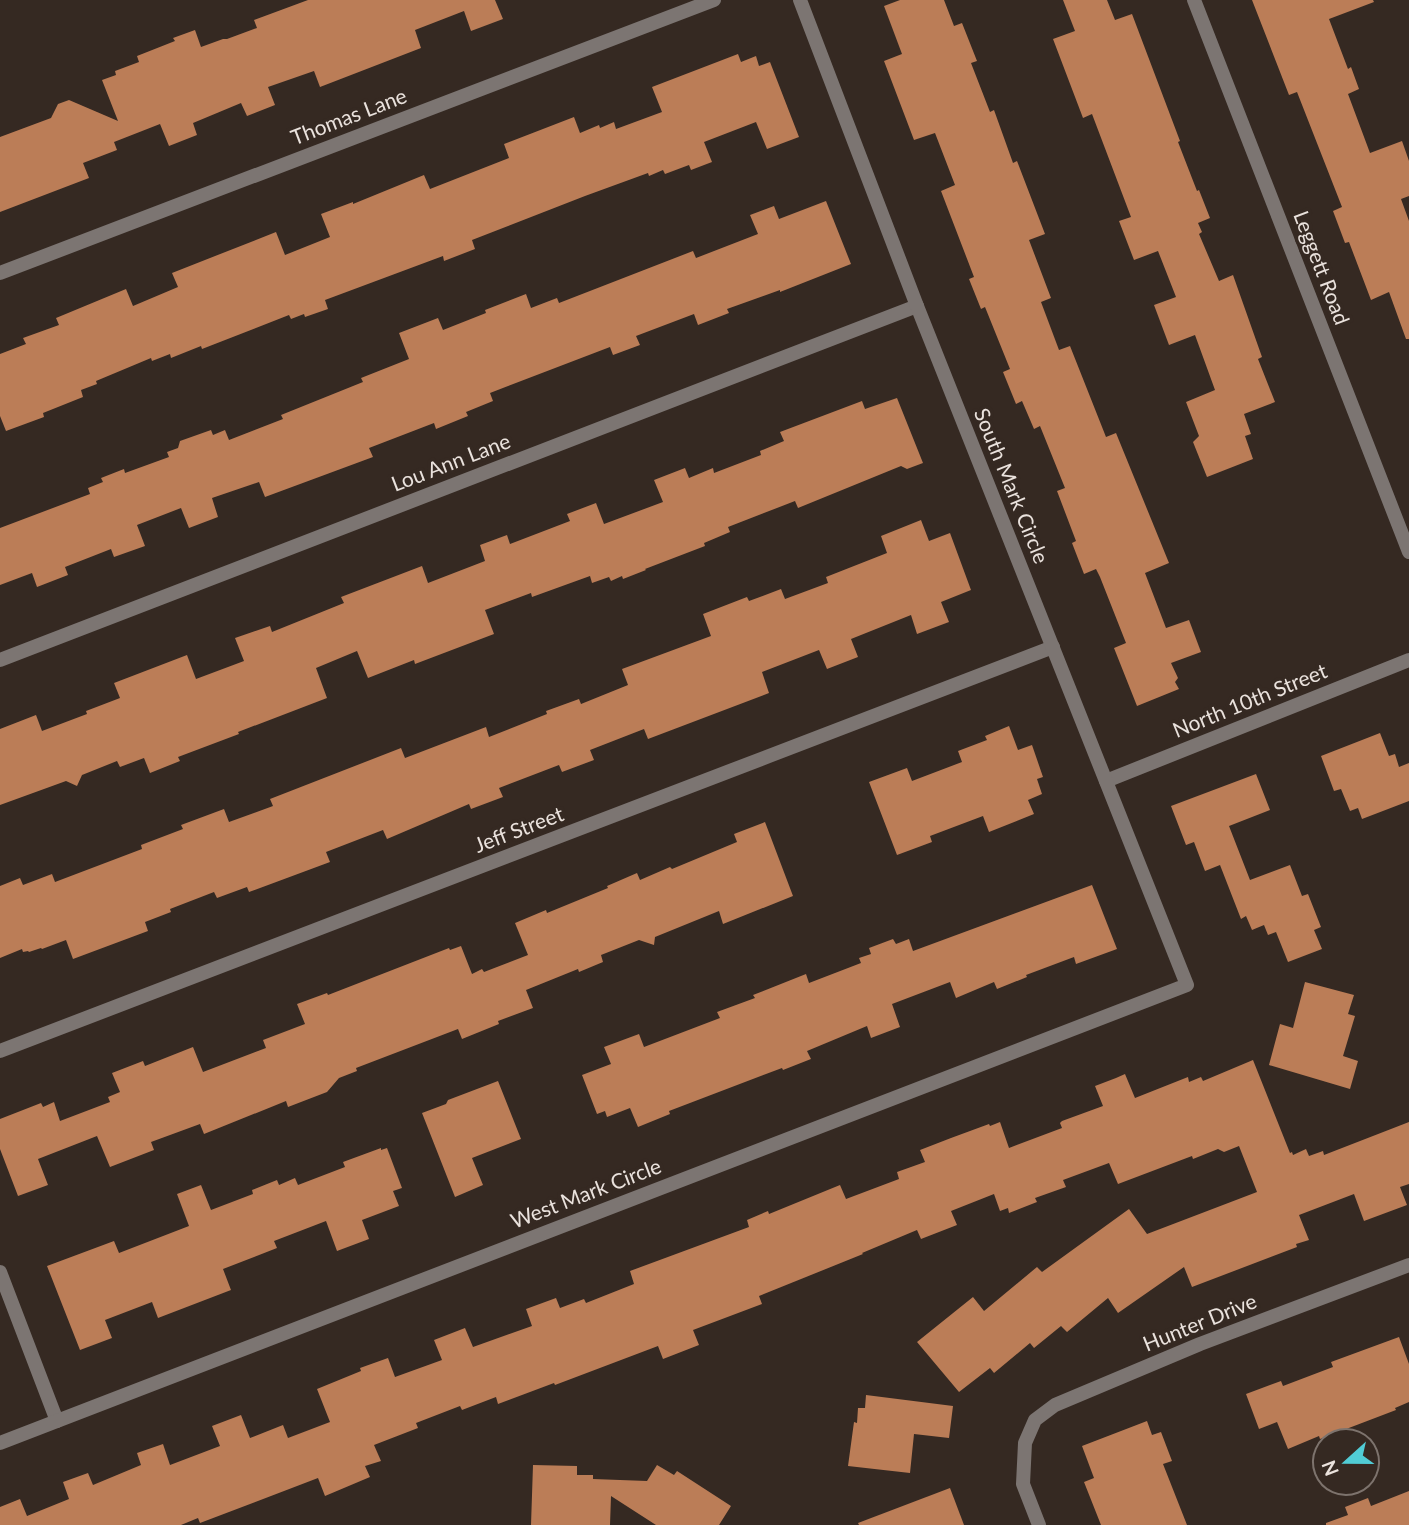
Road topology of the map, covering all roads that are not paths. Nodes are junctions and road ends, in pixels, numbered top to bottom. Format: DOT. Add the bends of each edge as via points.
graph roads {
  1 [pos="714,0"];
  2 [pos="800,0"];
  3 [pos="1194,0"];
  4 [pos="0,273"];
  5 [pos="917,306"];
  6 [pos="1409,552"];
  7 [pos="1053,647"];
  8 [pos="0,660"];
  9 [pos="1409,660"];
  10 [pos="1106,781"];
  11 [pos="1187,985"];
  12 [pos="0,1051"];
  13 [pos="1409,1265"];
  14 [pos="0,1272"];
  15 [pos="57,1421"];
  16 [pos="0,1443"];
  17 [pos="1038,1525"];
  1 -- 4 [label="street, Thomas Lane"];
  2 -- 5 [label="street, South Mark Circle"];
  3 -- 6 [label="street, Leggett Road"];
  5 -- 7 [label="street, South Mark Circle"];
  5 -- 8 [label="street, Lou Ann Lane"];
  7 -- 10 [label="street, South Mark Circle"];
  7 -- 12 [label="street, Jeff Street"];
  9 -- 10 [label="street, North 10th Street"];
  10 -- 11 [label="street, South Mark Circle"];
  11 -- 15 [label="street, West Mark Circle"];
  13 -- 17 [label="street, Hunter Drive" via="1055,1405 1035,1420 1025,1443 1023,1484"];
  14 -- 15 [label="street"];
  15 -- 16 [label="street, West Mark Circle"];
}
